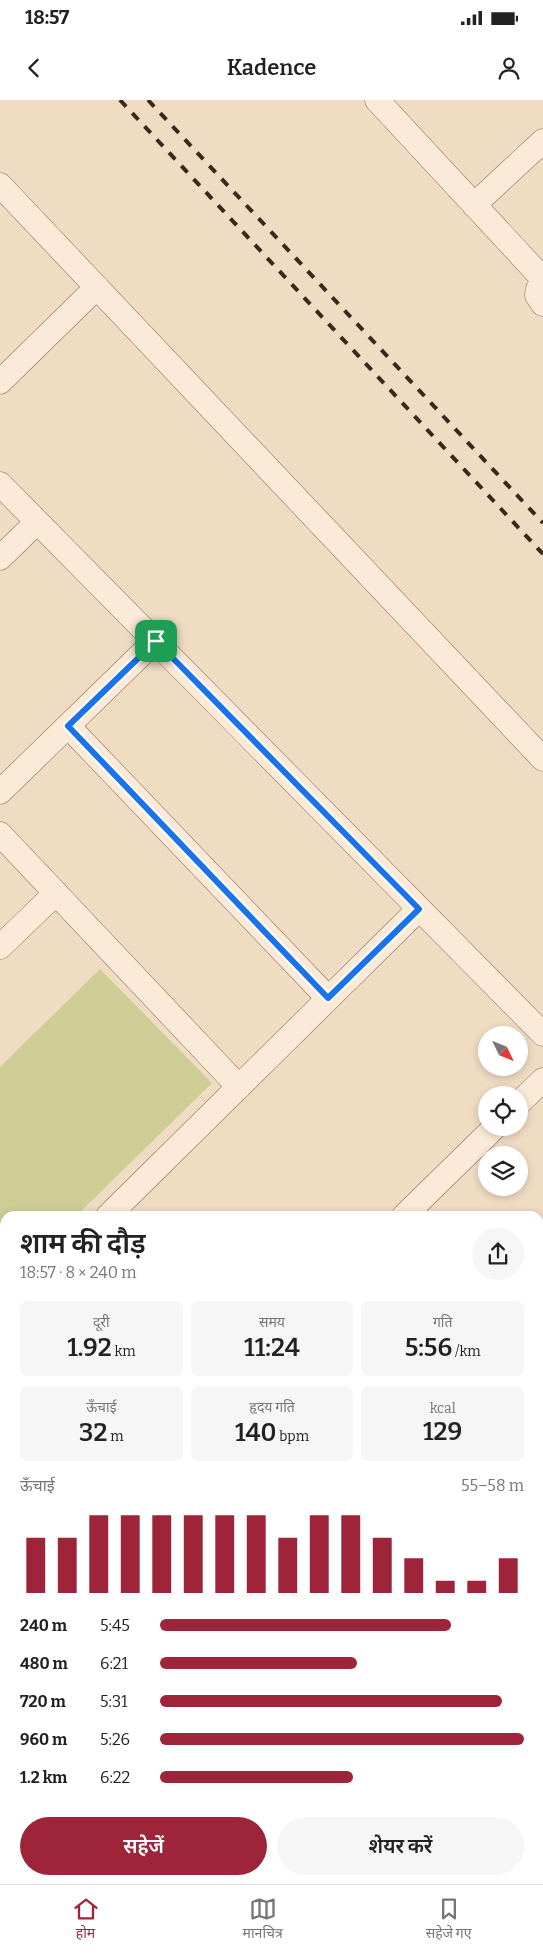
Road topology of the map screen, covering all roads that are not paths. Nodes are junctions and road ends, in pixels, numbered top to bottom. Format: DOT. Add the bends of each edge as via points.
graph roads {
  1 [pos="383,102"];
  2 [pos="543,141"];
  3 [pos="0,185"];
  4 [pos="474,204"];
  5 [pos="543,278"];
  6 [pos="543,283"];
  7 [pos="97,287"];
  8 [pos="543,304"];
  9 [pos="0,382"];
  10 [pos="0,484"];
  11 [pos="37,522"];
  12 [pos="0,558"];
  13 [pos="156,641"];
  14 [pos="68,726"];
  15 [pos="543,759"];
  16 [pos="0,792"];
  17 [pos="0,834"];
  18 [pos="56,893"];
  19 [pos="419,909"];
  20 [pos="0,948"];
  21 [pos="328,998"];
  22 [pos="543,1034"];
  23 [pos="543,1080"];
  24 [pos="239,1087"];
  25 [pos="528,1094"];
  26 [pos="486,1136"];
  27 [pos="113,1211"];
  28 [pos="409,1211"];
  1 -- 4 [label="street"];
  2 -- 4 [label="street"];
  3 -- 7 [label="street"];
  4 -- 5 [label="street"];
  6 -- 8 [label="street" via="537,292"];
  7 -- 9 [label="street"];
  7 -- 15 [label="street"];
  10 -- 11 [label="street"];
  11 -- 12 [label="street"];
  11 -- 13 [label="street"];
  13 -- 14 [label="street"];
  13 -- 19 [label="street"];
  14 -- 16 [label="street"];
  14 -- 21 [label="street"];
  17 -- 18 [label="street"];
  18 -- 20 [label="street"];
  18 -- 24 [label="street"];
  19 -- 21 [label="street"];
  19 -- 22 [label="street"];
  21 -- 24 [label="street"];
  23 -- 25 [label="street"];
  24 -- 27 [label="street"];
  26 -- 28 [label="street"];
}
